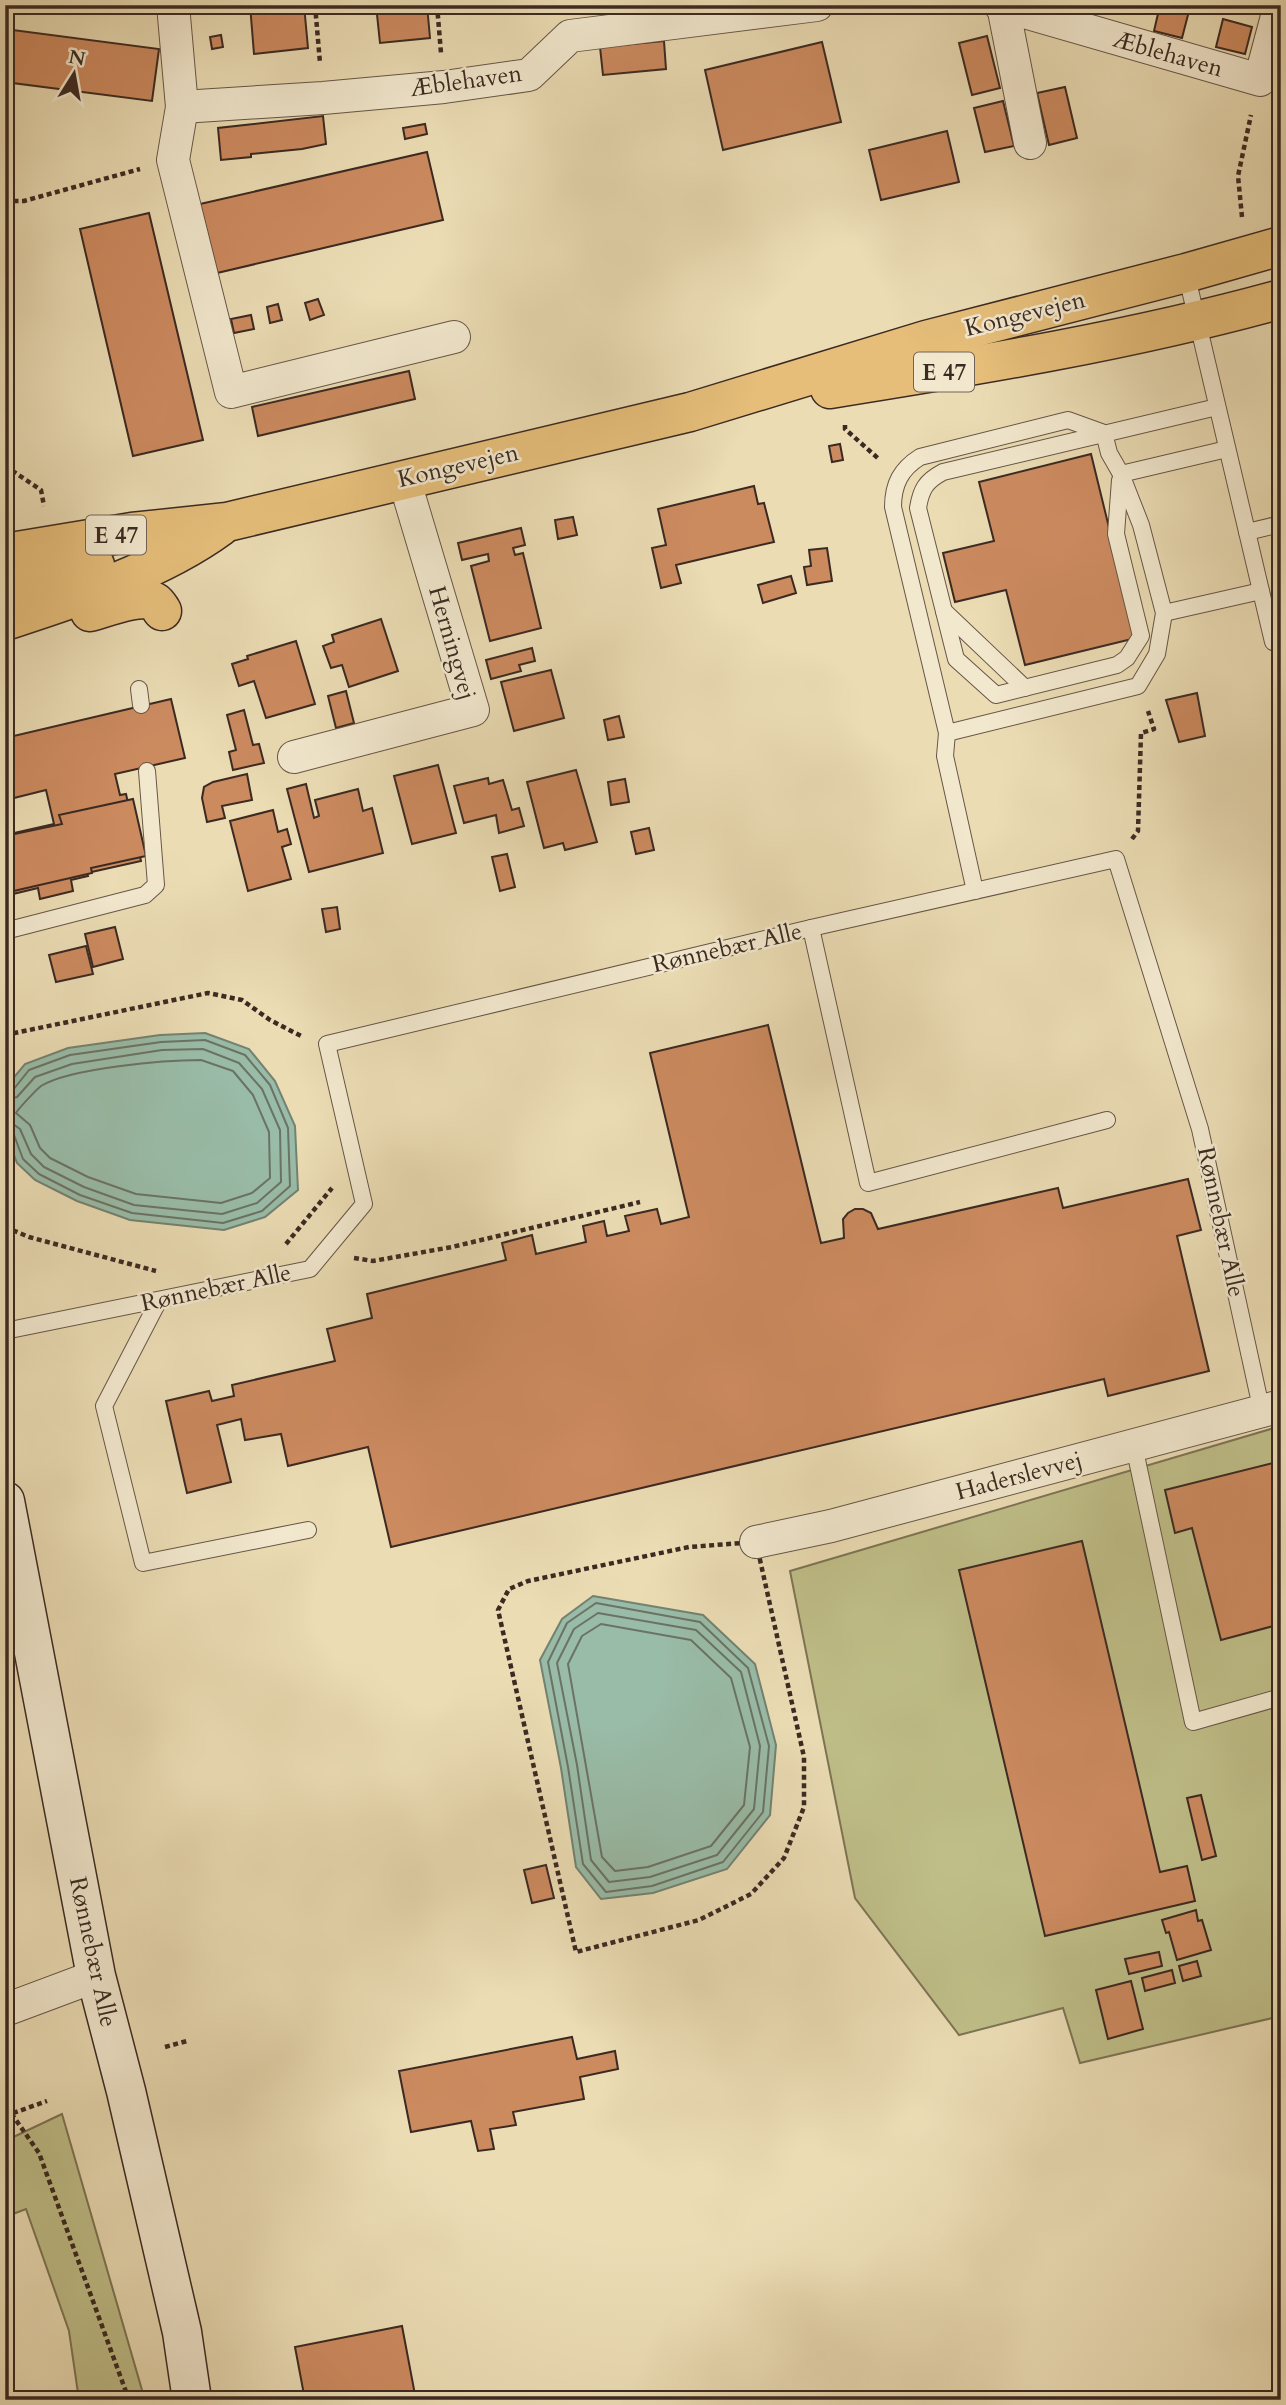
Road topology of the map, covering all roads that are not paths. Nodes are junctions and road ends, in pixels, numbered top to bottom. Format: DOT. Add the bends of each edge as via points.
graph roads {
  1 [pos="173,5"];
  2 [pos="817,5"];
  3 [pos="1280,5"];
  4 [pos="1001,6"];
  5 [pos="182,107"];
  6 [pos="1030,143"];
  7 [pos="1266,250"];
  8 [pos="1186,274"];
  9 [pos="1281,299"];
  10 [pos="1197,322"];
  11 [pos="454,337"];
  12 [pos="1217,407"];
  13 [pos="690,412"];
  14 [pos="1104,433"];
  15 [pos="1227,449"];
  16 [pos="1121,474"];
  17 [pos="404,479"];
  18 [pos="227,522"];
  19 [pos="1281,524"];
  20 [pos="1247,532"];
  21 [pos="196,544"];
  22 [pos="5,553"];
  23 [pos="5,590"];
  24 [pos="1261,591"];
  25 [pos="944,611"];
  26 [pos="1164,613"];
  27 [pos="5,621"];
  28 [pos="5,635"];
  29 [pos="1273,642"];
  30 [pos="1025,688"];
  31 [pos="947,733"];
  32 [pos="294,757"];
  33 [pos="147,771"];
  34 [pos="975,891"];
  35 [pos="811,928"];
  36 [pos="5,931"];
  37 [pos="1107,1120"];
  38 [pos="159,1300"];
  39 [pos="5,1331"];
  40 [pos="1272,1409"];
  41 [pos="1133,1446"];
  42 [pos="5,1501"];
  43 [pos="309,1530"];
  44 [pos="756,1542"];
  45 [pos="1281,1697"];
  46 [pos="96,1976"];
  47 [pos="5,2010"];
  48 [pos="192,2400"];
  1 -- 5 [label="street"];
  2 -- 5 [label="street, Æblehaven" via="570,36 529,75 444,87"];
  3 -- 4 [label="street, Æblehaven" via="1260,80"];
  4 -- 6 [label="street, Æblehaven"];
  5 -- 11 [label="street" via="173,160 231,392"];
  7 -- 8 [label="main road, Kongevejen / E 47"];
  8 -- 10 [label="lane"];
  8 -- 13 [label="main road, Kongevejen / E 47" via="926,340"];
  9 -- 10 [label="main road, Kongevejen / E 47"];
  10 -- 12 [label="lane"];
  10 -- 13 [label="main road, Kongevejen / E 47" via="935,373"];
  12 -- 14 [label="lane"];
  12 -- 15 [label="lane"];
  13 -- 17 [label="main road, Kongevejen / E 47"];
  14 -- 16 [label="lane"];
  14 -- 25 [label="lane" via="943,472 929,480 920,493 918,508"];
  14 -- 31 [label="lane" via="1068,420 920,457 898,477 893,507"];
  15 -- 16 [label="lane"];
  15 -- 20 [label="lane"];
  16 -- 26 [label="lane" via="1141,525"];
  16 -- 30 [label="lane" via="1116,534 1141,636 1117,665"];
  17 -- 18 [label="main road, Kongevejen / E 47"];
  17 -- 32 [label="street, Herningvej" via="473,710"];
  18 -- 21 [label="main road, Kongevejen / E 47"];
  18 -- 22 [label="main road, Kongevejen / E 47"];
  18 -- 23 [label="main road"];
  19 -- 20 [label="lane"];
  20 -- 24 [label="lane"];
  21 -- 27 [label="main road, Kongevejen / E 47" via="106,586"];
  21 -- 28 [label="main road" via="173,576 162,611 154,602 136,599"];
  24 -- 26 [label="lane"];
  24 -- 29 [label="lane"];
  25 -- 30 [label="lane"];
  25 -- 30 [label="lane" via="956,659 996,695"];
  26 -- 31 [label="lane" via="1157,654 1139,686"];
  31 -- 34 [label="lane" via="945,756"];
  33 -- 36 [label="lane" via="156,885 145,895"];
  34 -- 35 [label="lane, Rønnebær Alle"];
  34 -- 40 [label="lane, Rønnebær Alle" via="1116,859 1200,1129"];
  35 -- 37 [label="lane" via="868,1183"];
  35 -- 38 [label="lane, Rønnebær Alle" via="327,1044 364,1204 310,1269"];
  38 -- 39 [label="lane, Rønnebær Alle"];
  38 -- 43 [label="lane" via="104,1406 144,1563"];
  40 -- 41 [label="street, Haderslevvej"];
  41 -- 44 [label="street, Haderslevvej"];
  41 -- 45 [label="lane" via="1193,1722"];
  42 -- 46 [label="main road, Rønnebær Alle"];
  46 -- 47 [label="street"];
  46 -- 48 [label="main road, Rønnebær Alle" via="182,2332"];
}
